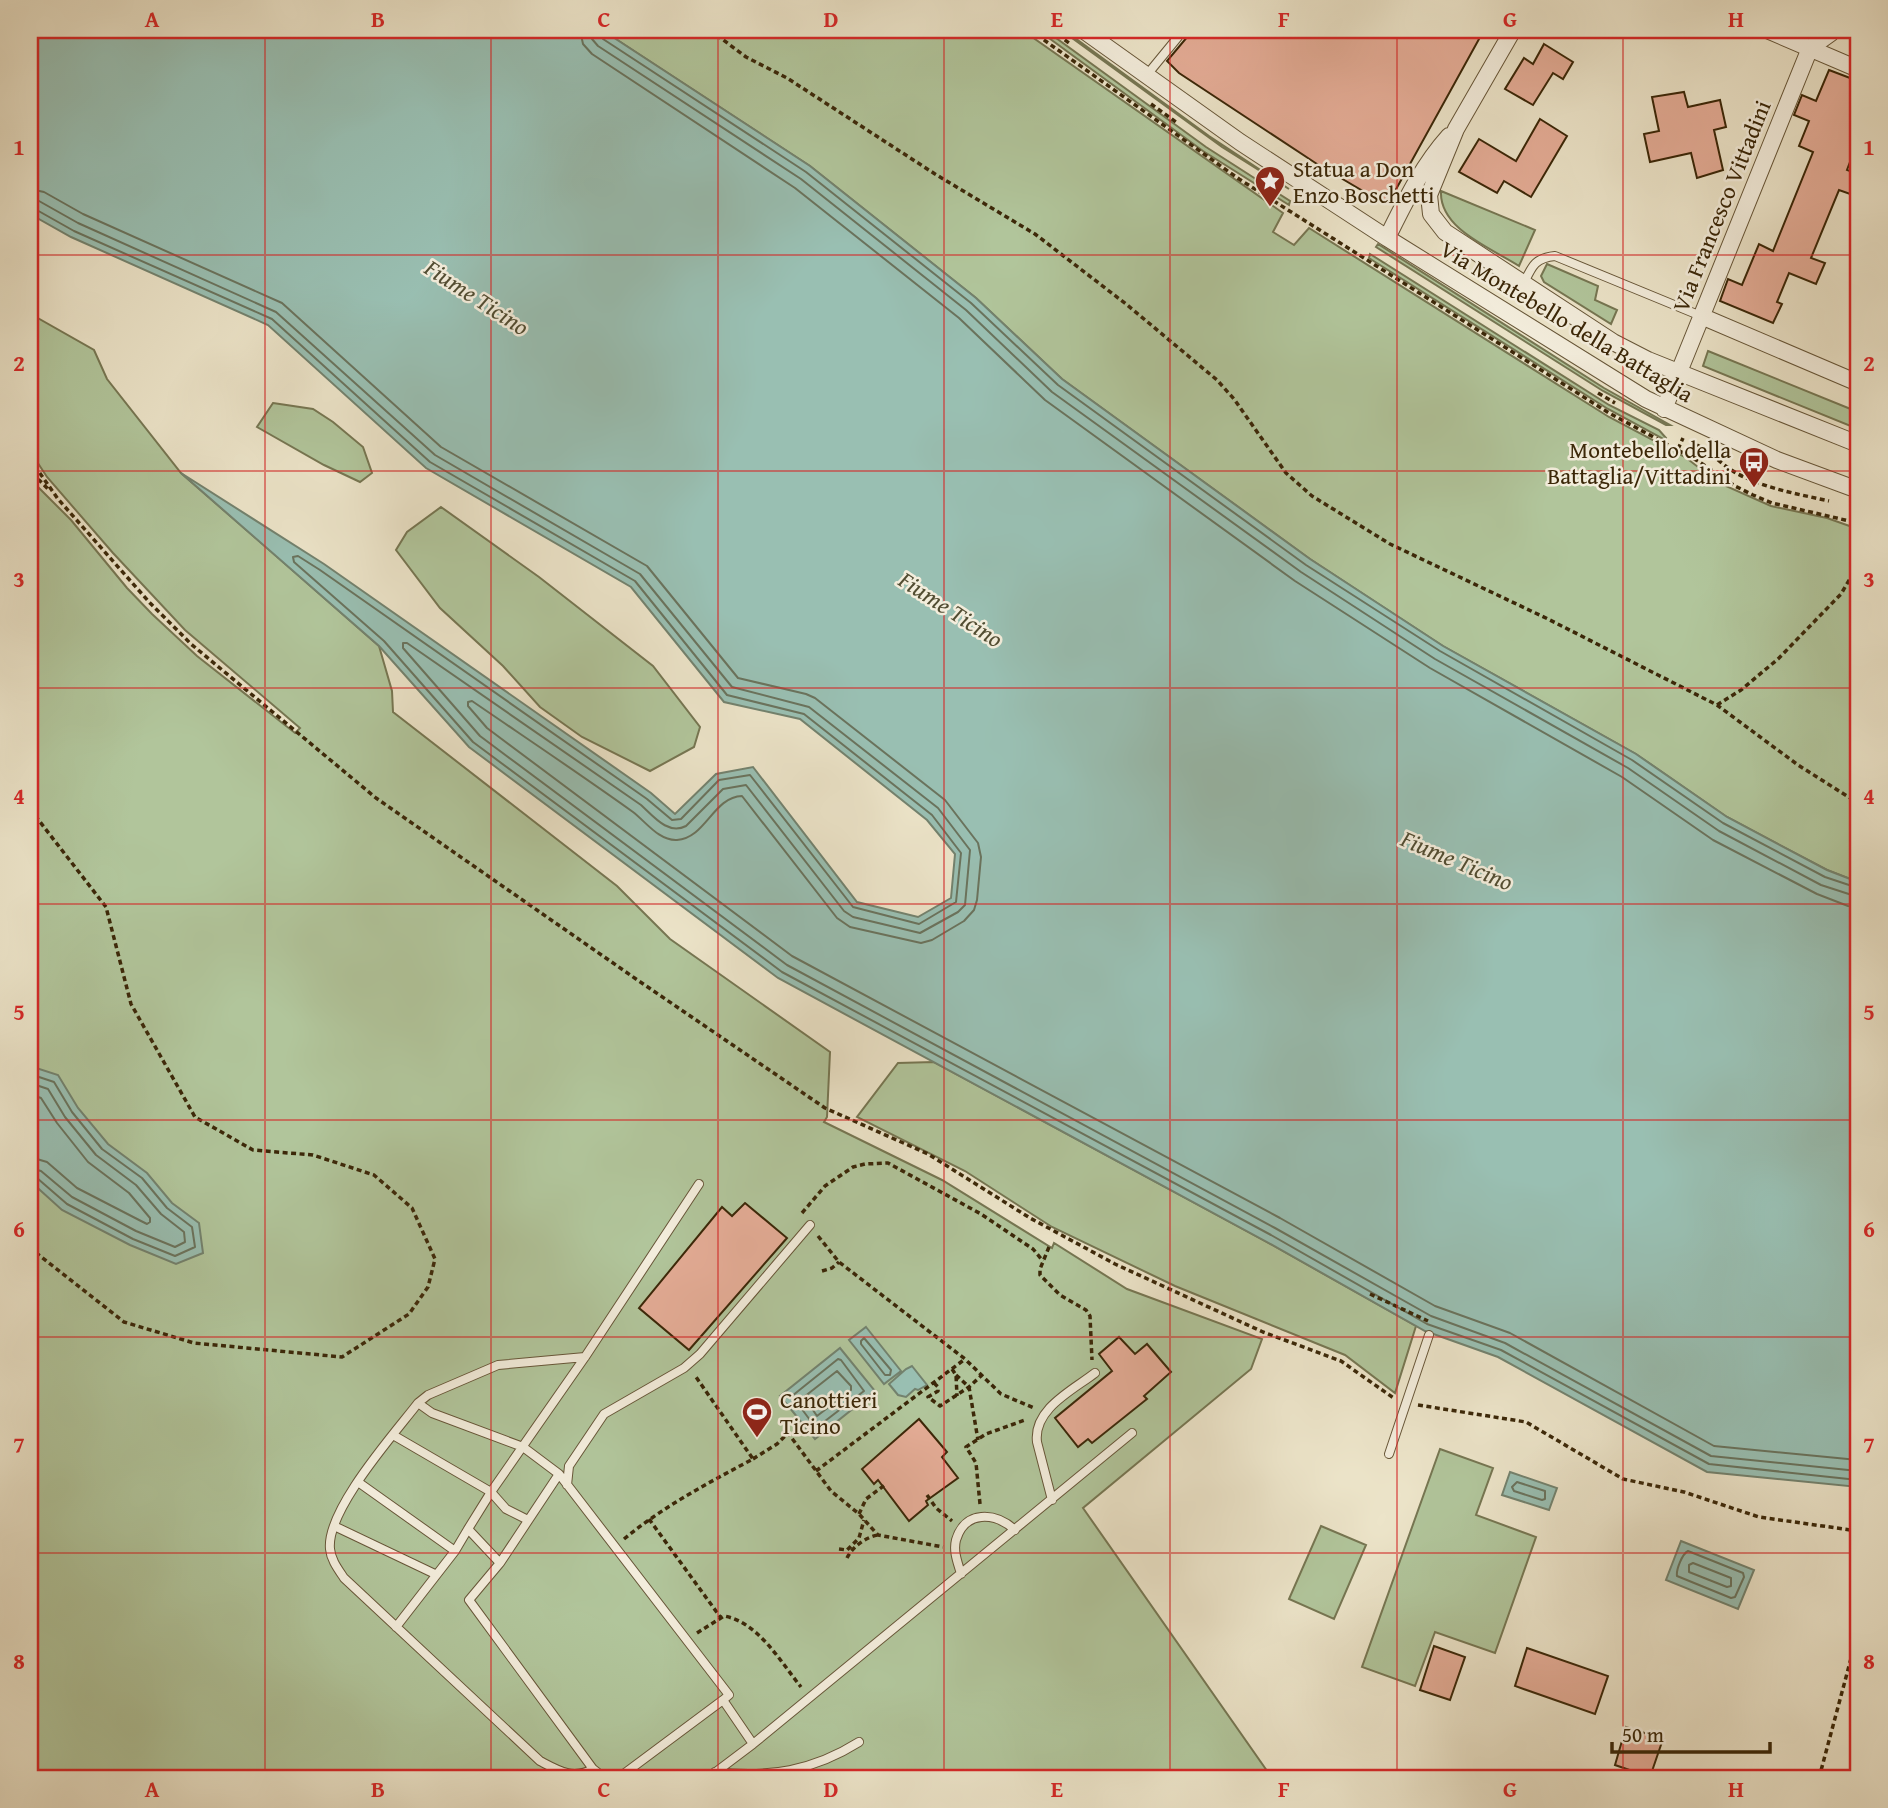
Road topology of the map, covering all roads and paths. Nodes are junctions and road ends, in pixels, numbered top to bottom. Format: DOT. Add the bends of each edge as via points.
graph roads {
  1 [pos="710,30"];
  2 [pos="1030,30"];
  3 [pos="1083,30"];
  4 [pos="1513,30"];
  5 [pos="1767,30"];
  6 [pos="1832,30"];
  7 [pos="1178,37"];
  8 [pos="1810,48"];
  9 [pos="1858,68"];
  10 [pos="1146,76"];
  11 [pos="1456,129"];
  12 [pos="1304,205"];
  13 [pos="1297,215"];
  14 [pos="1380,233"];
  15 [pos="1369,247"];
  16 [pos="1363,257"];
  17 [pos="1524,283"];
  18 [pos="1701,316"];
  19 [pos="1679,372"];
  20 [pos="1858,383"];
  21 [pos="1664,408"];
  22 [pos="1683,438"];
  23 [pos="1858,444"];
  24 [pos="1678,449"];
  25 [pos="30,459"];
  26 [pos="30,476"];
  27 [pos="1858,490"];
  28 [pos="58,499"];
  29 [pos="1858,523"];
  30 [pos="1858,565"];
  31 [pos="1717,705"];
  32 [pos="1858,803"];
  33 [pos="30,809"];
  34 [pos="699,1184"];
  35 [pos="810,1225"];
  36 [pos="1049,1247"];
  37 [pos="30,1248"];
  38 [pos="1043,1261"];
  39 [pos="839,1262"];
  40 [pos="822,1271"];
  41 [pos="1370,1294"];
  42 [pos="1429,1321"];
  43 [pos="1429,1335"];
  44 [pos="585,1357"];
  45 [pos="965,1359"];
  46 [pos="688,1365"];
  47 [pos="952,1369"];
  48 [pos="1095,1373"];
  49 [pos="956,1375"];
  50 [pos="982,1375"];
  51 [pos="934,1383"];
  52 [pos="969,1387"];
  53 [pos="957,1396"];
  54 [pos="418,1403"];
  55 [pos="1406,1404"];
  56 [pos="1044,1414"];
  57 [pos="1132,1433"];
  58 [pos="393,1435"];
  59 [pos="978,1440"];
  60 [pos="523,1447"];
  61 [pos="1389,1454"];
  62 [pos="753,1458"];
  63 [pos="816,1471"];
  64 [pos="559,1474"];
  65 [pos="358,1482"];
  66 [pos="886,1484"];
  67 [pos="567,1485"];
  68 [pos="491,1492"];
  69 [pos="927,1495"];
  70 [pos="1052,1500"];
  71 [pos="859,1514"];
  72 [pos="982,1516"];
  73 [pos="649,1519"];
  74 [pos="528,1520"];
  75 [pos="864,1520"];
  76 [pos="334,1526"];
  77 [pos="963,1527"];
  78 [pos="468,1529"];
  79 [pos="1015,1530"];
  80 [pos="1857,1531"];
  81 [pos="877,1535"];
  82 [pos="615,1546"];
  83 [pos="839,1549"];
  84 [pos="455,1550"];
  85 [pos="955,1550"];
  86 [pos="848,1559"];
  87 [pos="500,1563"];
  88 [pos="435,1574"];
  89 [pos="961,1574"];
  90 [pos="721,1618"];
  91 [pos="396,1627"];
  92 [pos="687,1640"];
  93 [pos="726,1697"];
  94 [pos="810,1697"];
  95 [pos="859,1742"];
  96 [pos="753,1744"];
  97 [pos="593,1769"];
  98 [pos="715,1772"];
  99 [pos="708,1778"];
  100 [pos="1819,1778"];
  1 -- 31 [label="path" via="746,57 787,78 1035,234 1217,380 1286,473 1312,496 1390,544"];
  2 -- 13 [label="path" via="1205,156"];
  3 -- 10 [label="street, Via Montebello della Battaglia"];
  4 -- 11 [label="street"];
  5 -- 8 [label="street"];
  6 -- 8 [label="street, Via Francesco Vittadini"];
  7 -- 10 [label="lane"];
  8 -- 9 [label="street"];
  8 -- 18 [label="street, Via Francesco Vittadini"];
  10 -- 14 [label="street, Via Montebello della Battaglia"];
  11 -- 14 [label="street" via="1434,153"];
  11 -- 17 [label="street, Via Montebello della Battaglia" via="1429,195 1431,214 1445,232"];
  12 -- 13 [label="path"];
  13 -- 16 [label="path"];
  14 -- 21 [label="street, Via Montebello della Battaglia"];
  15 -- 16 [label="path"];
  16 -- 24 [label="path" via="1609,413"];
  17 -- 18 [label="lane, Via Montebello della Battaglia" via="1542,257 1555,256"];
  17 -- 19 [label="street, Via Montebello della Battaglia" via="1614,342"];
  18 -- 19 [label="street, Via Francesco Vittadini"];
  18 -- 20 [label="street, Via Montebello della Battaglia"];
  19 -- 21 [label="street, Via Francesco Vittadini"];
  19 -- 23 [label="street, Via Montebello della Battaglia"];
  21 -- 27 [label="street, Via Montebello della Battaglia" via="1777,460"];
  22 -- 24 [label="path"];
  24 -- 29 [label="path" via="1735,486 1772,503"];
  25 -- 28 [label="path"];
  26 -- 28 [label="path"];
  28 -- 55 [label="path" via="191,644 376,798 825,1108 928,1154 1115,1264 1263,1332 1341,1361"];
  30 -- 31 [label="path" via="1841,594 1778,659"];
  31 -- 32 [label="path"];
  33 -- 37 [label="path" via="106,907 131,1004 195,1117 253,1150 313,1155 374,1175 412,1208 435,1259 428,1287 409,1314 342,1357 194,1343 124,1322"];
  34 -- 44 [label="lane"];
  35 -- 38 [label="path" via="802,1213 825,1186 853,1167 888,1163 981,1214 1033,1249"];
  35 -- 39 [label="path"];
  35 -- 46 [label="lane"];
  36 -- 38 [label="path"];
  38 -- 48 [label="path" via="1040,1275 1090,1316"];
  39 -- 40 [label="path"];
  39 -- 45 [label="path"];
  41 -- 42 [label="path"];
  43 -- 55 [label="lane"];
  44 -- 54 [label="lane" via="498,1365"];
  44 -- 60 [label="lane"];
  45 -- 47 [label="path"];
  45 -- 50 [label="path"];
  46 -- 62 [label="path"];
  46 -- 67 [label="lane" via="604,1414 569,1466"];
  47 -- 49 [label="path"];
  47 -- 51 [label="path"];
  48 -- 56 [label="lane"];
  49 -- 52 [label="path"];
  49 -- 53 [label="path"];
  50 -- 52 [label="path"];
  50 -- 56 [label="path" via="1001,1395"];
  51 -- 53 [label="path" via="938,1391 928,1397 934,1404 944,1405"];
  51 -- 63 [label="path"];
  52 -- 53 [label="path"];
  52 -- 59 [label="path"];
  54 -- 58 [label="lane"];
  54 -- 60 [label="lane" via="432,1413"];
  55 -- 61 [label="lane"];
  55 -- 80 [label="path" via="1526,1422 1623,1479 1684,1492 1759,1517"];
  56 -- 59 [label="path" via="1008,1424"];
  56 -- 70 [label="lane" via="1036,1432"];
  57 -- 70 [label="lane"];
  58 -- 65 [label="lane"];
  58 -- 68 [label="lane"];
  59 -- 72 [label="path" via="966,1447 976,1462"];
  60 -- 64 [label="lane"];
  60 -- 68 [label="lane"];
  62 -- 63 [label="path" via="789,1433"];
  62 -- 73 [label="path"];
  63 -- 71 [label="path"];
  64 -- 67 [label="lane"];
  64 -- 74 [label="lane"];
  65 -- 76 [label="lane"];
  65 -- 84 [label="lane"];
  66 -- 71 [label="path" via="866,1499"];
  67 -- 82 [label="lane"];
  68 -- 74 [label="lane" via="506,1509"];
  68 -- 78 [label="lane"];
  69 -- 77 [label="path" via="936,1508"];
  70 -- 79 [label="lane"];
  71 -- 75 [label="path"];
  72 -- 77 [label="lane"];
  72 -- 79 [label="lane" via="1005,1521"];
  73 -- 82 [label="path"];
  73 -- 90 [label="path"];
  74 -- 87 [label="lane"];
  75 -- 81 [label="path"];
  75 -- 83 [label="path" via="858,1540 846,1550"];
  76 -- 88 [label="lane"];
  76 -- 91 [label="lane" via="330,1550 335,1564"];
  77 -- 85 [label="lane"];
  78 -- 84 [label="lane"];
  78 -- 87 [label="lane"];
  79 -- 89 [label="lane"];
  80 -- 100 [label="path" via="1853,1651"];
  81 -- 85 [label="path"];
  81 -- 86 [label="path" via="851,1550"];
  82 -- 92 [label="lane"];
  84 -- 88 [label="lane"];
  85 -- 89 [label="lane"];
  87 -- 97 [label="lane" via="469,1600"];
  88 -- 91 [label="lane"];
  89 -- 94 [label="lane"];
  90 -- 92 [label="path"];
  90 -- 94 [label="path" via="742,1621 753,1629"];
  91 -- 97 [label="lane" via="540,1761 572,1774"];
  92 -- 93 [label="lane"];
  93 -- 96 [label="lane"];
  93 -- 97 [label="lane" via="621,1776 602,1776"];
  94 -- 96 [label="lane"];
  95 -- 98 [label="lane" via="808,1767 743,1775"];
  96 -- 98 [label="lane"];
  98 -- 99 [label="lane"];
}
